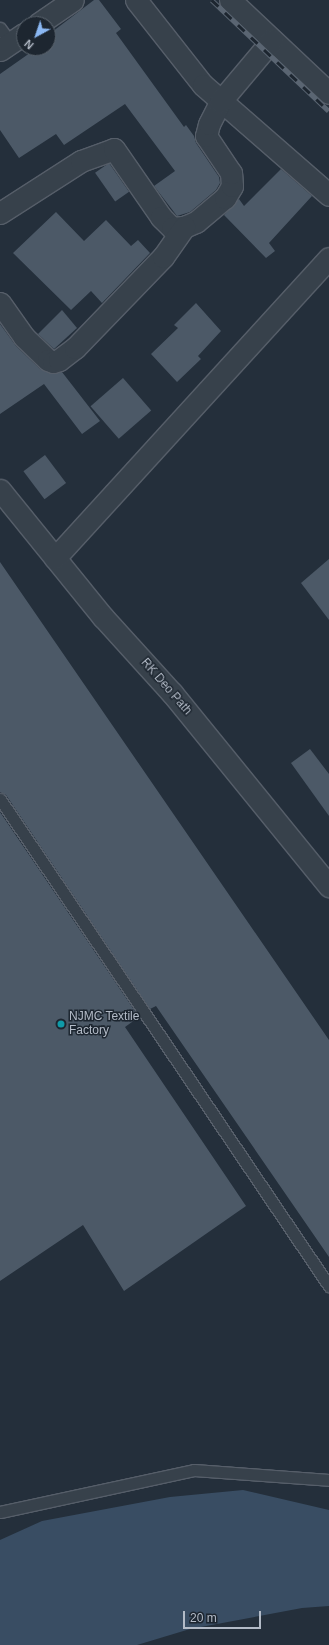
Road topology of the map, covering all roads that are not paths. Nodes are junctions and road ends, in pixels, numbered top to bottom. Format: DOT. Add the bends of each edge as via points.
graph roads {
  1 [pos="73,0"];
  2 [pos="136,0"];
  3 [pos="230,0"];
  4 [pos="50,16"];
  5 [pos="272,40"];
  6 [pos="329,93"];
  7 [pos="220,102"];
  8 [pos="329,196"];
  9 [pos="0,213"];
  10 [pos="184,227"];
  11 [pos="329,258"];
  12 [pos="0,303"];
  13 [pos="0,490"];
  14 [pos="55,558"];
  15 [pos="0,799"];
  16 [pos="329,886"];
  17 [pos="329,1286"];
  18 [pos="329,1480"];
  19 [pos="0,1512"];
  1 -- 4 [label="street"];
  2 -- 7 [label="street" via="203,85"];
  3 -- 5 [label="street"];
  5 -- 6 [label="street"];
  5 -- 7 [label="street"];
  7 -- 8 [label="street"];
  7 -- 10 [label="street" via="206,136 231,173 232,186 225,198 196,222"];
  9 -- 10 [label="street" via="81,161 114,149 161,217 172,228"];
  10 -- 12 [label="street" via="163,257 75,348 60,360 53,362 24,337"];
  11 -- 14 [label="street"];
  13 -- 14 [label="street, RK Deo Path"];
  14 -- 16 [label="street, RK Deo Path" via="103,617 172,693"];
  15 -- 17 [label="lane"];
  18 -- 19 [label="lane" via="194,1470"];
}
